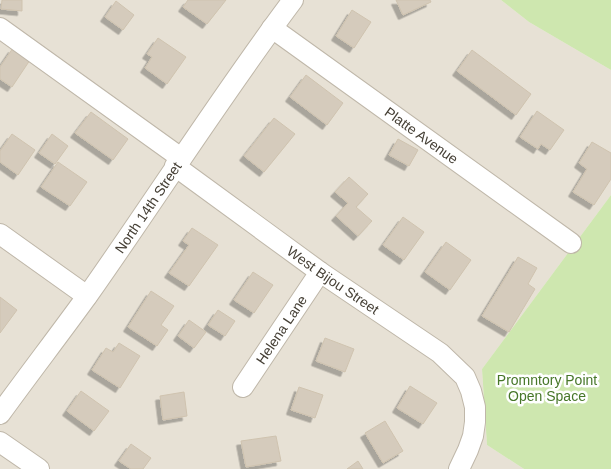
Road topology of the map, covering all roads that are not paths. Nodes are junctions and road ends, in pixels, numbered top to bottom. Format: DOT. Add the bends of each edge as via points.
graph roads {
  1 [pos="293,0"];
  2 [pos="0,28"];
  3 [pos="272,28"];
  4 [pos="178,162"];
  5 [pos="0,234"];
  6 [pos="571,243"];
  7 [pos="320,272"];
  8 [pos="87,296"];
  9 [pos="242,387"];
  10 [pos="0,414"];
  11 [pos="0,442"];
  12 [pos="39,469"];
  13 [pos="459,469"];
  1 -- 3 [label="street, North 14th Street"];
  2 -- 4 [label="street, West Bijou Street"];
  3 -- 4 [label="street, North 14th Street"];
  3 -- 6 [label="street, Platte Avenue"];
  4 -- 7 [label="street, West Bijou Street"];
  4 -- 8 [label="street, North 14th Street"];
  5 -- 8 [label="street"];
  7 -- 9 [label="street, Helena Lane"];
  7 -- 13 [label="street, West Bijou Street" via="440,352 465,377 475,407 475,422 473,436"];
  8 -- 10 [label="street, North 14th Street"];
  11 -- 12 [label="street"];
}
